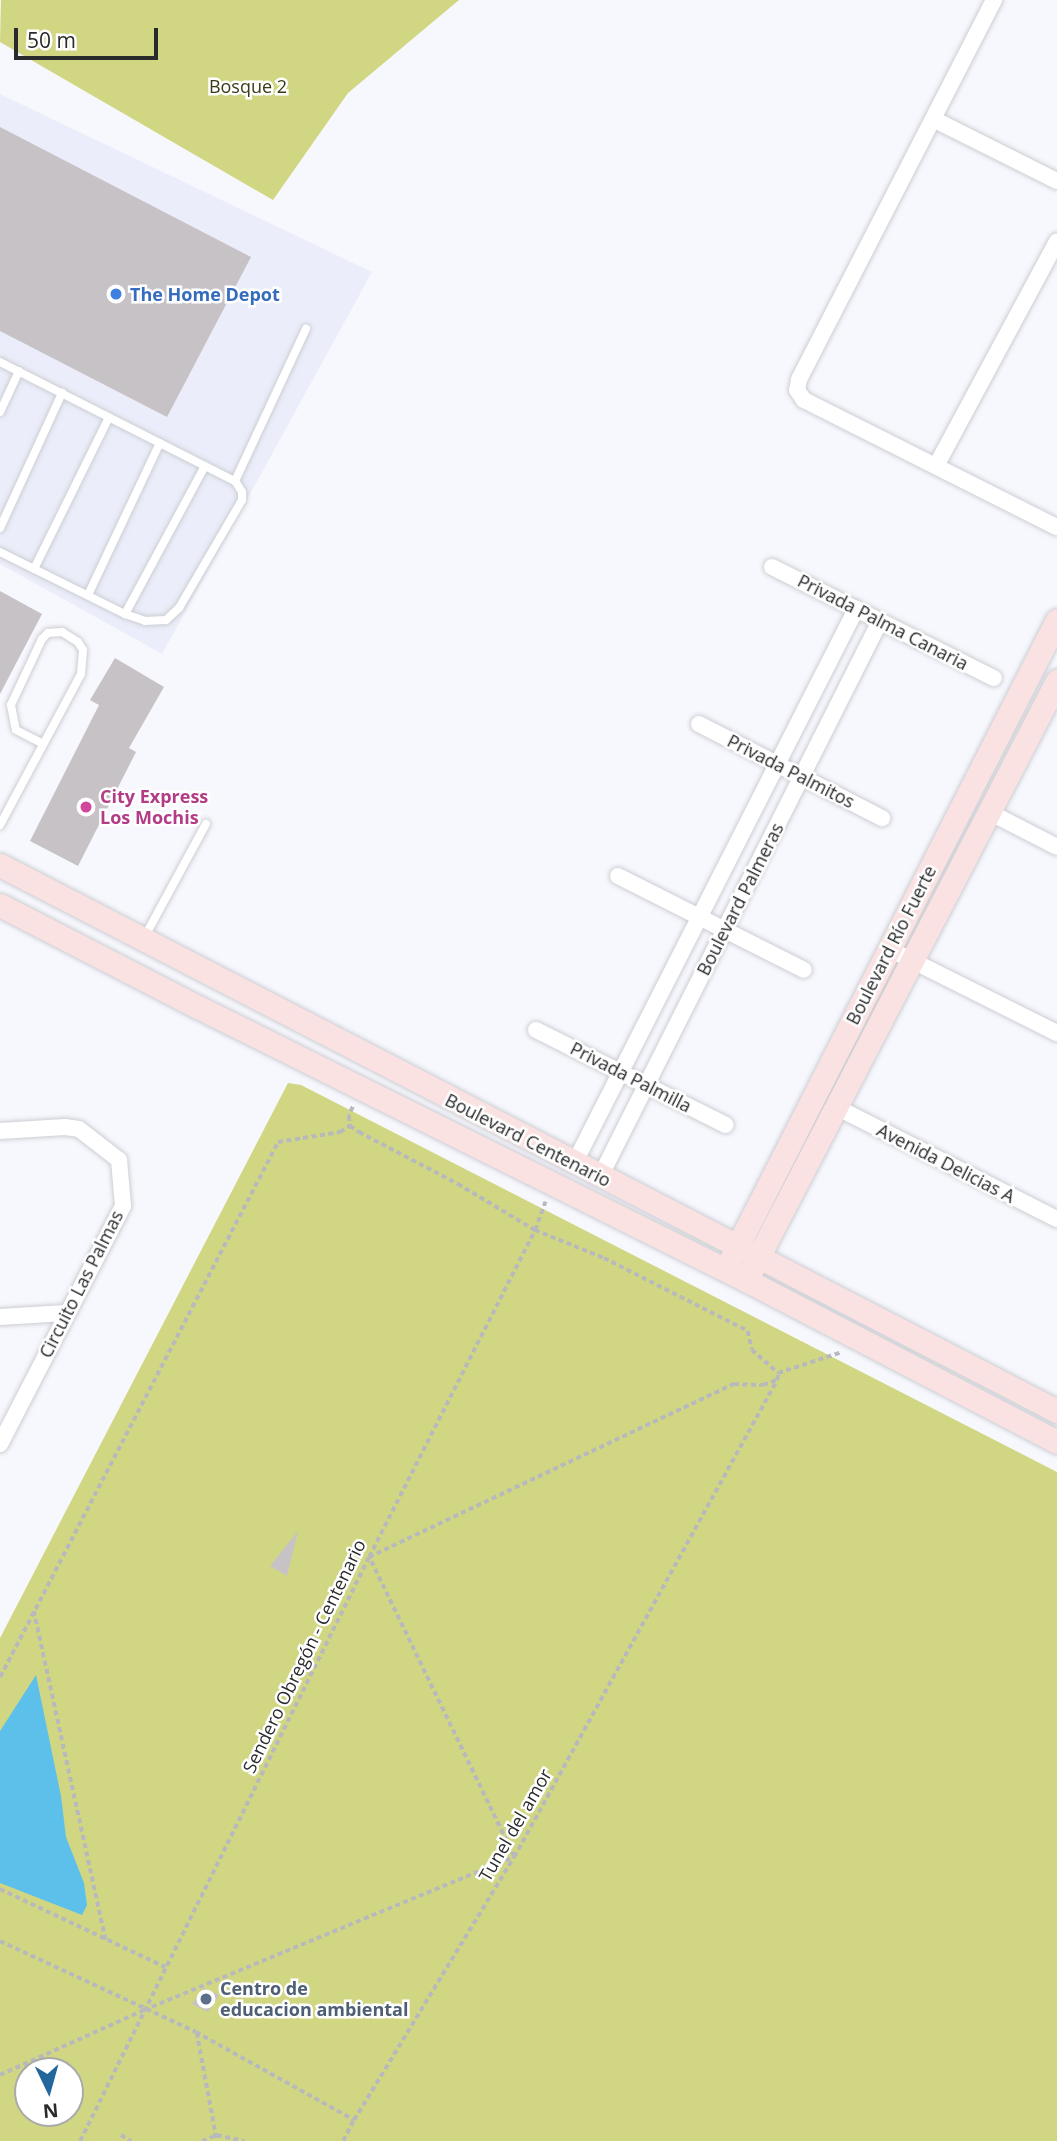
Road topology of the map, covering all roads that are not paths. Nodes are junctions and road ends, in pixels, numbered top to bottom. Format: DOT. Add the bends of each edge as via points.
graph roads {
  1 [pos="994,0"];
  2 [pos="935,120"];
  3 [pos="1057,181"];
  4 [pos="1057,242"];
  5 [pos="306,329"];
  6 [pos="0,362"];
  7 [pos="19,371"];
  8 [pos="62,393"];
  9 [pos="0,412"];
  10 [pos="109,417"];
  11 [pos="160,443"];
  12 [pos="205,466"];
  13 [pos="936,466"];
  14 [pos="235,481"];
  15 [pos="1057,527"];
  16 [pos="0,528"];
  17 [pos="0,552"];
  18 [pos="772,566"];
  19 [pos="34,569"];
  20 [pos="88,595"];
  21 [pos="856,609"];
  22 [pos="125,614"];
  23 [pos="1057,620"];
  24 [pos="880,621"];
  25 [pos="1050,651"];
  26 [pos="994,678"];
  27 [pos="1057,681"];
  28 [pos="699,724"];
  29 [pos="43,744"];
  30 [pos="778,764"];
  31 [pos="802,776"];
  32 [pos="989,813"];
  33 [pos="882,818"];
  34 [pos="206,824"];
  35 [pos="0,825"];
  36 [pos="1057,848"];
  37 [pos="0,865"];
  38 [pos="618,876"];
  39 [pos="0,905"];
  40 [pos="699,917"];
  41 [pos="725,930"];
  42 [pos="147,943"];
  43 [pos="889,949"];
  44 [pos="912,960"];
  45 [pos="804,970"];
  46 [pos="130,972"];
  47 [pos="536,1030"];
  48 [pos="1057,1033"];
  49 [pos="621,1072"];
  50 [pos="647,1084"];
  51 [pos="836,1107"];
  52 [pos="726,1125"];
  53 [pos="0,1131"];
  54 [pos="574,1164"];
  55 [pos="600,1177"];
  56 [pos="1057,1219"];
  57 [pos="747,1252"];
  58 [pos="736,1275"];
  59 [pos="66,1312"];
  60 [pos="0,1317"];
  61 [pos="1057,1411"];
  62 [pos="1057,1442"];
  63 [pos="0,1444"];
  1 -- 2 [label="street"];
  2 -- 3 [label="street"];
  2 -- 13 [label="street" via="797,390 804,400"];
  4 -- 13 [label="street"];
  5 -- 14 [label="lane"];
  6 -- 7 [label="lane"];
  7 -- 8 [label="lane"];
  7 -- 9 [label="lane"];
  8 -- 10 [label="lane"];
  8 -- 16 [label="lane"];
  10 -- 11 [label="lane"];
  10 -- 19 [label="lane"];
  11 -- 12 [label="lane"];
  11 -- 20 [label="lane"];
  12 -- 14 [label="lane"];
  12 -- 22 [label="lane"];
  13 -- 15 [label="street"];
  14 -- 22 [label="lane" via="242,500 179,608 158,622"];
  17 -- 19 [label="lane"];
  18 -- 21 [label="street, Privada Palma Canaria"];
  19 -- 20 [label="lane"];
  20 -- 22 [label="lane"];
  21 -- 24 [label="street, Privada Palma Canaria"];
  21 -- 30 [label="street, Boulevard Palmeras"];
  23 -- 25 [label="main road, Boulevard Río Fuerte"];
  24 -- 26 [label="street, Privada Palma Canaria"];
  24 -- 31 [label="street, Boulevard Palmeras"];
  25 -- 43 [label="main road, Boulevard Río Fuerte"];
  27 -- 32 [label="main road, Boulevard Río Fuerte"];
  28 -- 30 [label="street, Privada Palmitos"];
  29 -- 29 [label="lane" via="16,730 10,705 42,639 54,631 78,642 84,660"];
  29 -- 35 [label="lane"];
  30 -- 31 [label="street, Privada Palmitos"];
  30 -- 40 [label="street, Boulevard Palmeras"];
  31 -- 33 [label="street, Privada Palmitos"];
  31 -- 41 [label="street, Boulevard Palmeras"];
  32 -- 36 [label="street"];
  32 -- 44 [label="main road, Boulevard Río Fuerte"];
  34 -- 42 [label="lane"];
  37 -- 42 [label="main road, Boulevard Centenario"];
  38 -- 40 [label="street"];
  39 -- 46 [label="main road, Boulevard Centenario"];
  40 -- 41 [label="street"];
  40 -- 49 [label="street, Boulevard Palmeras"];
  41 -- 45 [label="street"];
  41 -- 50 [label="street, Boulevard Palmeras"];
  42 -- 46 [label="main road"];
  42 -- 54 [label="main road, Boulevard Centenario"];
  43 -- 44 [label="street"];
  43 -- 57 [label="main road, Boulevard Río Fuerte"];
  44 -- 48 [label="street"];
  44 -- 51 [label="main road, Boulevard Río Fuerte"];
  46 -- 58 [label="main road, Boulevard Centenario"];
  47 -- 49 [label="street, Privada Palmilla"];
  49 -- 50 [label="street, Privada Palmilla"];
  49 -- 54 [label="street, Boulevard Palmeras"];
  50 -- 52 [label="street, Privada Palmilla"];
  50 -- 55 [label="street, Boulevard Palmeras"];
  51 -- 56 [label="street, Avenida Delicias A"];
  51 -- 57 [label="main road, Boulevard Río Fuerte"];
  53 -- 59 [label="street, Circuito Las Palmas" via="79,1129 119,1160 120,1216"];
  54 -- 55 [label="main road, Boulevard Centenario"];
  55 -- 57 [label="main road, Boulevard Centenario"];
  57 -- 58 [label="main road, Boulevard Río Fuerte"];
  57 -- 61 [label="main road, Boulevard Centenario"];
  58 -- 62 [label="main road, Boulevard Centenario"];
  59 -- 60 [label="street"];
  59 -- 63 [label="street, Circuito Las Palmas"];
}
